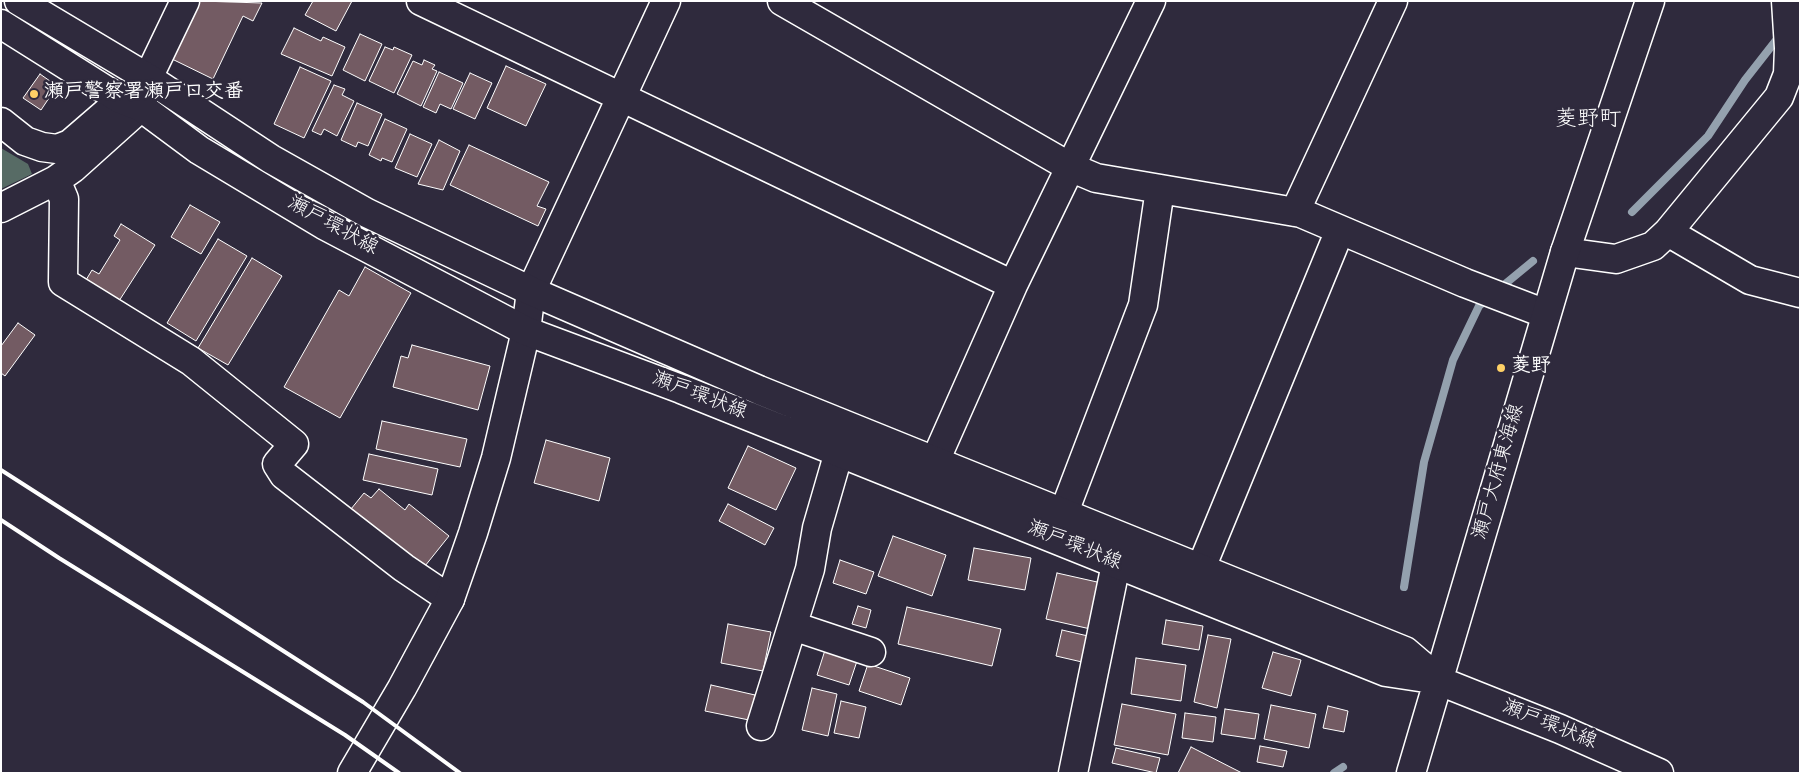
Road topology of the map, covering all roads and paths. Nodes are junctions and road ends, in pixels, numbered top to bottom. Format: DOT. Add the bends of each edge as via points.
graph roads {
  1 [pos="19,1"];
  2 [pos="185,1"];
  3 [pos="421,1"];
  4 [pos="666,1"];
  5 [pos="782,1"];
  6 [pos="1151,1"];
  7 [pos="1393,1"];
  8 [pos="1650,1"];
  9 [pos="1786,1"];
  10 [pos="1,24"];
  11 [pos="1794,47"];
  12 [pos="148,78"];
  13 [pos="620,97"];
  14 [pos="131,103"];
  15 [pos="1,122"];
  16 [pos="1070,167"];
  17 [pos="56,180"];
  18 [pos="1160,189"];
  19 [pos="1,208"];
  20 [pos="1295,212"];
  21 [pos="1340,230"];
  22 [pos="1668,232"];
  23 [pos="1564,252"];
  24 [pos="1013,285"];
  25 [pos="531,291"];
  26 [pos="1800,293"];
  27 [pos="1535,310"];
  28 [pos="526,331"];
  29 [pos="839,452"];
  30 [pos="935,460"];
  31 [pos="1064,512"];
  32 [pos="1116,564"];
  33 [pos="1201,568"];
  34 [pos="450,598"];
  35 [pos="792,626"];
  36 [pos="871,652"];
  37 [pos="1439,680"];
  38 [pos="761,726"];
  39 [pos="352,773"];
  40 [pos="1073,773"];
  41 [pos="1410,773"];
  42 [pos="1659,773"];
  1 -- 12 [label="street, 瀬戸環状線"];
  2 -- 12 [label="street"];
  3 -- 13 [label="street"];
  4 -- 13 [label="street"];
  5 -- 16 [label="street"];
  6 -- 16 [label="street"];
  7 -- 20 [label="street"];
  8 -- 23 [label="street, 瀬戸大府東海線"];
  9 -- 11 [label="street"];
  10 -- 14 [label="street, 瀬戸環状線"];
  11 -- 22 [label="street" via="1779,96"];
  12 -- 14 [label="street"];
  12 -- 25 [label="street, 瀬戸環状線" via="271,158 359,209"];
  13 -- 24 [label="street"];
  13 -- 25 [label="street"];
  14 -- 15 [label="street" via="70,144 57,149 25,141"];
  14 -- 17 [label="street" via="73,168"];
  14 -- 28 [label="street, 瀬戸環状線" via="199,150 324,225"];
  16 -- 18 [label="street" via="1096,178"];
  16 -- 24 [label="street"];
  17 -- 19 [label="street"];
  17 -- 34 [label="street" via="64,199 63,282 191,361 294,444 277,464 284,475 404,568"];
  18 -- 20 [label="street"];
  18 -- 31 [label="street" via="1143,305"];
  20 -- 21 [label="street"];
  21 -- 27 [label="street"];
  21 -- 33 [label="street"];
  22 -- 23 [label="street" via="1653,246 1616,259"];
  22 -- 26 [label="street" via="1750,280"];
  23 -- 27 [label="street, 瀬戸大府東海線"];
  24 -- 30 [label="street"];
  25 -- 28 [label="street"];
  25 -- 30 [label="street, 瀬戸環状線" via="759,390"];
  27 -- 37 [label="street, 瀬戸大府東海線"];
  28 -- 29 [label="street, 瀬戸環状線"];
  28 -- 34 [label="street" via="496,458"];
  29 -- 32 [label="street, 瀬戸環状線"];
  29 -- 35 [label="street" via="810,570"];
  30 -- 31 [label="street, 瀬戸環状線"];
  31 -- 33 [label="street, 瀬戸環状線"];
  32 -- 37 [label="street, 瀬戸環状線" via="1386,672"];
  32 -- 40 [label="street"];
  33 -- 37 [label="street, 瀬戸環状線" via="1405,651"];
  34 -- 39 [label="street"];
  35 -- 36 [label="street"];
  35 -- 38 [label="street"];
  37 -- 41 [label="street, 瀬戸大府東海線"];
  37 -- 42 [label="street, 瀬戸環状線"];
}
